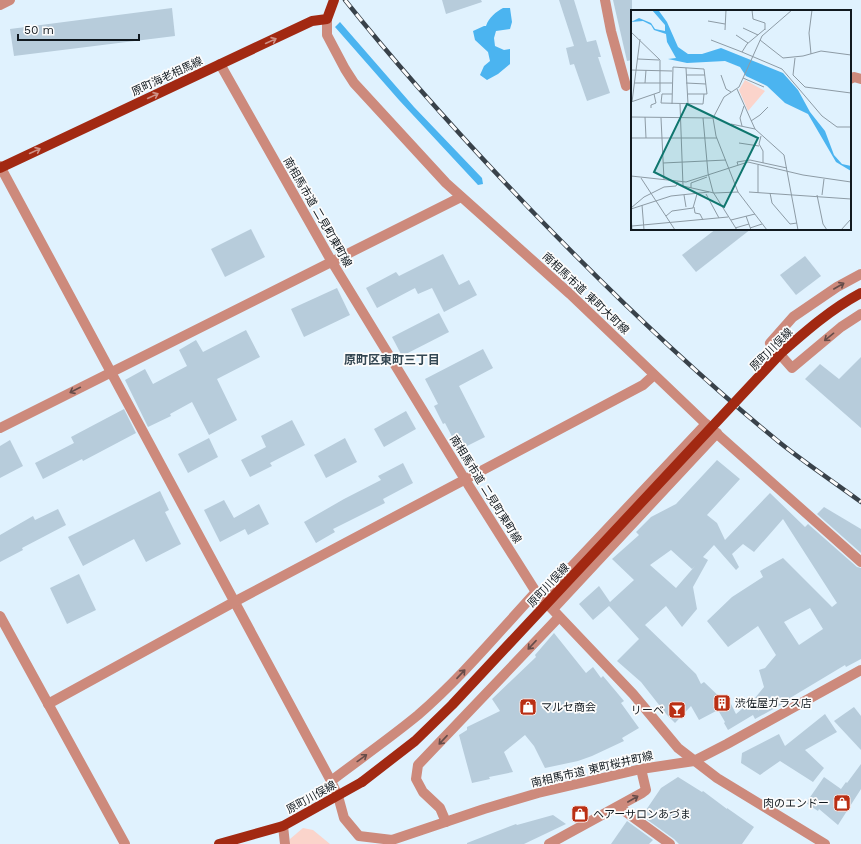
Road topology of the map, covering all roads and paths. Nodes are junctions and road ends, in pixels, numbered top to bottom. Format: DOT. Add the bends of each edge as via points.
graph roads {
  1 [pos="10,0"];
  2 [pos="334,0"];
  3 [pos="605,0"];
  4 [pos="0,5"];
  5 [pos="327,19"];
  6 [pos="220,64"];
  7 [pos="851,78"];
  8 [pos="861,79"];
  9 [pos="626,86"];
  10 [pos="0,167"];
  11 [pos="461,197"];
  12 [pos="332,262"];
  13 [pos="861,274"];
  14 [pos="861,293"];
  15 [pos="861,314"];
  16 [pos="110,373"];
  17 [pos="654,375"];
  18 [pos="706,424"];
  19 [pos="0,428"];
  20 [pos="717,433"];
  21 [pos="465,480"];
  22 [pos="861,562"];
  23 [pos="539,595"];
  24 [pos="234,602"];
  25 [pos="556,613"];
  26 [pos="0,616"];
  27 [pos="861,670"];
  28 [pos="48,704"];
  29 [pos="694,761"];
  30 [pos="641,769"];
  31 [pos="331,781"];
  32 [pos="338,796"];
  33 [pos="619,807"];
  34 [pos="446,822"];
  35 [pos="283,826"];
  36 [pos="124,844"];
  37 [pos="219,844"];
  38 [pos="285,844"];
  39 [pos="549,844"];
  40 [pos="670,844"];
  41 [pos="825,844"];
  1 -- 4 [label="street"];
  2 -- 5 [label="main road"];
  3 -- 9 [label="street"];
  6 -- 5 [label="main road, 原町海老相馬線, one-way" via="312,21"];
  5 -- 11 [label="street, 南相馬市道 東町大町線" via="327,34 354,83"];
  10 -- 6 [label="main road, 原町海老相馬線, one-way"];
  6 -- 12 [label="street, 南相馬市道 二見町東町線"];
  7 -- 8 [label="street"];
  10 -- 16 [label="street, 南相馬市道 東町桜井町線"];
  11 -- 12 [label="street"];
  11 -- 17 [label="street, 南相馬市道 東町大町線" via="570,294"];
  12 -- 16 [label="street"];
  12 -- 21 [label="street, 南相馬市道 二見町東町線"];
  15 -- 13 [label="street, one-way" via="841,327 792,368 770,342 793,316"];
  14 -- 32 [label="main road, 原町川俣線, bridge" via="809,328 781,354 452,705 415,741 362,782"];
  16 -- 19 [label="street, one-way"];
  16 -- 24 [label="street, 南相馬市道 東町桜井町線"];
  17 -- 18 [label="street, 南相馬市道 東町大町線"];
  17 -- 21 [label="street" via="643,385"];
  18 -- 20 [label="street, 南相馬市道 東町大町線"];
  18 -- 23 [label="street"];
  20 -- 22 [label="street, 南相馬市道 東町大町線"];
  20 -- 25 [label="street"];
  21 -- 23 [label="street, 南相馬市道 二見町東町線"];
  21 -- 24 [label="street"];
  23 -- 25 [label="street, 南相馬市道 二見町東町線"];
  31 -- 23 [label="street, one-way" via="419,714"];
  24 -- 28 [label="street"];
  24 -- 31 [label="street, 南相馬市道 東町桜井町線"];
  25 -- 29 [label="street, 南相馬市道 二見町東町線" via="632,694 678,748"];
  25 -- 34 [label="street, one-way" via="418,765 416,779 423,792 440,808"];
  26 -- 28 [label="street"];
  27 -- 29 [label="street, 南相馬市道 東町桜井町線"];
  28 -- 36 [label="street"];
  29 -- 30 [label="street, 南相馬市道 東町桜井町線"];
  29 -- 41 [label="street, 南相馬市道 二見町東町線" via="717,778"];
  33 -- 30 [label="street, one-way" via="646,790"];
  30 -- 34 [label="street, 南相馬市道 東町桜井町線" via="538,793"];
  31 -- 32 [label="street, 南相馬市道 東町桜井町線"];
  32 -- 34 [label="street, 南相馬市道 東町桜井町線" via="344,818 359,836 392,840"];
  32 -- 35 [label="main road, 原町川俣線"];
  33 -- 39 [label="street"];
  33 -- 40 [label="street"];
  35 -- 37 [label="main road, 原町川俣線"];
  35 -- 38 [label="street"];
}
